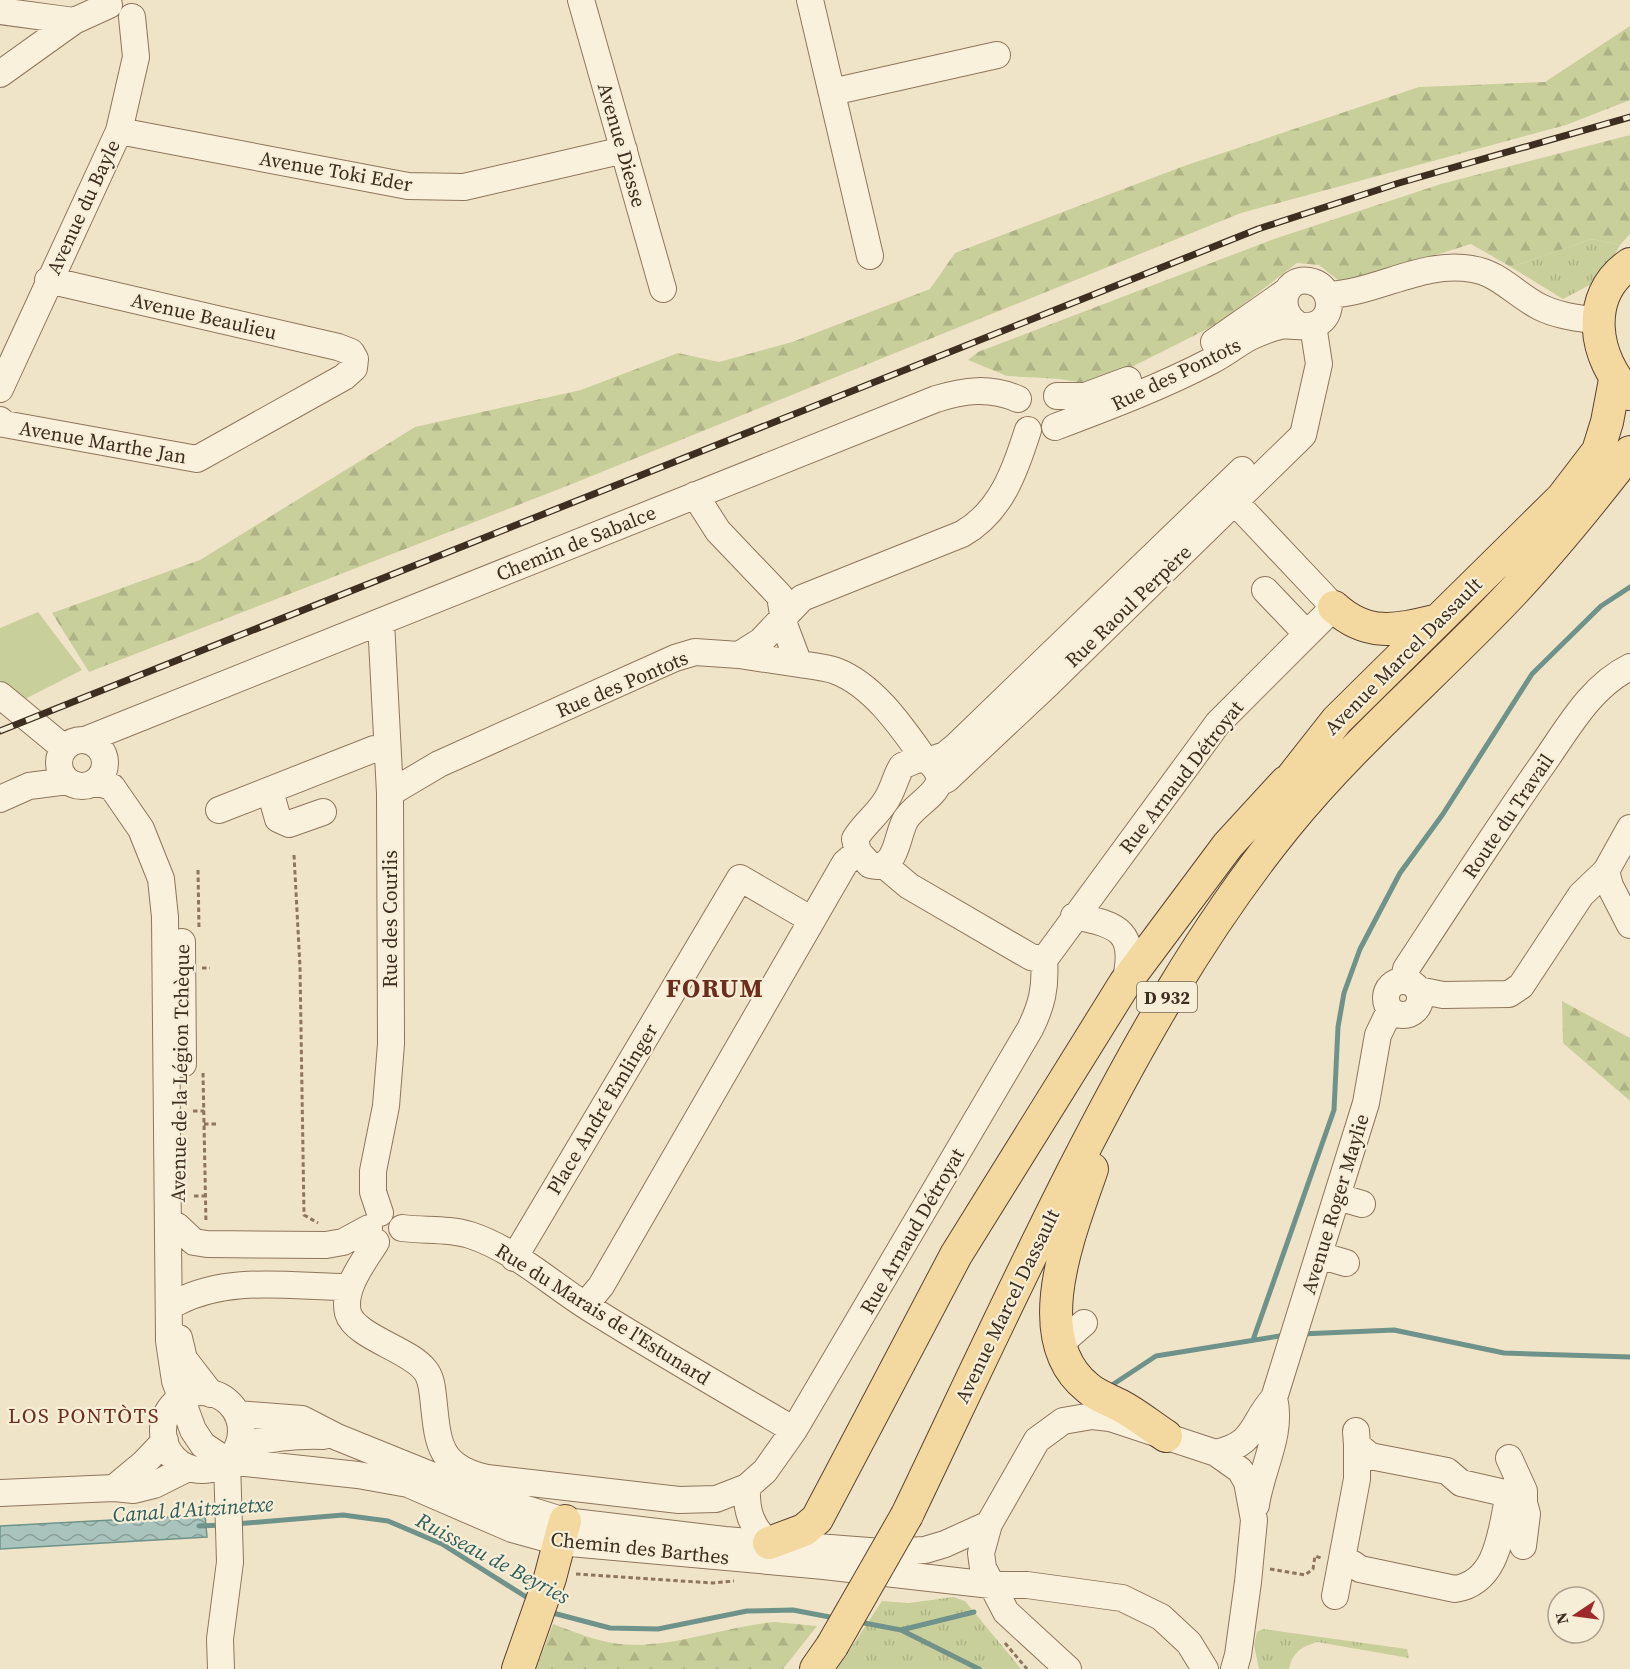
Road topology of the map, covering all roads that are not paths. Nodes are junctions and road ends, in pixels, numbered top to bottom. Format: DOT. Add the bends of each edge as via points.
graph roads {
  1 [pos="581,0"];
  2 [pos="810,0"];
  3 [pos="124,5"];
  4 [pos="0,11"];
  5 [pos="74,21"];
  6 [pos="997,55"];
  7 [pos="0,74"];
  8 [pos="832,92"];
  9 [pos="119,131"];
  10 [pos="624,150"];
  11 [pos="870,256"];
  12 [pos="1630,264"];
  13 [pos="48,280"];
  14 [pos="663,289"];
  15 [pos="1287,291"];
  16 [pos="1328,295"];
  17 [pos="1598,321"];
  18 [pos="1305,325"];
  19 [pos="355,359"];
  20 [pos="1622,387"];
  21 [pos="0,389"];
  22 [pos="1057,396"];
  23 [pos="1018,399"];
  24 [pos="0,420"];
  25 [pos="1307,421"];
  26 [pos="1055,427"];
  27 [pos="1028,430"];
  28 [pos="1630,452"];
  29 [pos="694,495"];
  30 [pos="1235,501"];
  31 [pos="1265,590"];
  32 [pos="1334,608"];
  33 [pos="783,615"];
  34 [pos="1438,620"];
  35 [pos="381,622"];
  36 [pos="1306,633"];
  37 [pos="739,655"];
  38 [pos="799,664"];
  39 [pos="1630,667"];
  40 [pos="0,694"];
  41 [pos="374,749"];
  42 [pos="83,765"];
  43 [pos="930,767"];
  44 [pos="1286,782"];
  45 [pos="270,791"];
  46 [pos="390,793"];
  47 [pos="0,799"];
  48 [pos="219,810"];
  49 [pos="323,812"];
  50 [pos="1630,828"];
  51 [pos="858,852"];
  52 [pos="884,865"];
  53 [pos="1606,871"];
  54 [pos="1074,916"];
  55 [pos="812,920"];
  56 [pos="1630,925"];
  57 [pos="1199,944"];
  58 [pos="1044,960"];
  59 [pos="1125,983"];
  60 [pos="1411,985"];
  61 [pos="1390,1010"];
  62 [pos="156,1045"];
  63 [pos="1135,1050"];
  64 [pos="166,1104"];
  65 [pos="177,1226"];
  66 [pos="375,1228"];
  67 [pos="1319,1255"];
  68 [pos="514,1258"];
  69 [pos="1346,1263"];
  70 [pos="168,1266"];
  71 [pos="349,1287"];
  72 [pos="585,1305"];
  73 [pos="178,1315"];
  74 [pos="1084,1323"];
  75 [pos="1060,1344"];
  76 [pos="1274,1398"];
  77 [pos="188,1399"];
  78 [pos="237,1414"];
  79 [pos="194,1430"];
  80 [pos="794,1430"];
  81 [pos="1166,1436"];
  82 [pos="337,1437"];
  83 [pos="165,1441"];
  84 [pos="1216,1453"];
  85 [pos="232,1454"];
  86 [pos="1509,1458"];
  87 [pos="194,1469"];
  88 [pos="747,1487"];
  89 [pos="114,1488"];
  90 [pos="0,1493"];
  91 [pos="1516,1499"];
  92 [pos="227,1500"];
  93 [pos="1254,1520"];
  94 [pos="989,1524"];
  95 [pos="562,1532"];
  96 [pos="769,1543"];
  97 [pos="1523,1546"];
  98 [pos="925,1550"];
  99 [pos="1342,1561"];
  100 [pos="995,1590"];
  101 [pos="1335,1596"];
  102 [pos="824,1658"];
  103 [pos="221,1669"];
  104 [pos="518,1669"];
  105 [pos="1043,1669"];
  106 [pos="1068,1669"];
  107 [pos="1205,1669"];
  108 [pos="1234,1669"];
  1 -- 10 [label="street, Avenue Diesse"];
  2 -- 8 [label="street"];
  3 -- 5 [label="street"];
  3 -- 9 [label="street, Avenue du Bayle" via="136,57"];
  4 -- 5 [label="street"];
  5 -- 7 [label="street"];
  6 -- 8 [label="street"];
  8 -- 11 [label="street"];
  9 -- 10 [label="street, Avenue Toki Eder" via="408,186 464,187"];
  9 -- 13 [label="street, Avenue du Bayle"];
  10 -- 14 [label="street, Avenue Diesse"];
  12 -- 17 [label="main road" via="1606,293"];
  13 -- 19 [label="street, Avenue Beaulieu" via="338,347 351,352"];
  13 -- 21 [label="street, Avenue du Bayle"];
  15 -- 16 [label="street" via="1305,280 1319,284"];
  15 -- 18 [label="street" via="1284,306 1291,320"];
  15 -- 22 [label="street, Rue des Pontots" via="1208,346 1187,356 1100,392"];
  16 -- 17 [label="street" via="1456,267 1491,275 1551,312"];
  16 -- 18 [label="street" via="1325,317"];
  17 -- 20 [label="main road" via="1605,362"];
  18 -- 25 [label="street, Rue Raoul Perpère" via="1319,364"];
  18 -- 26 [label="street, Rue des Pontots" via="1279,327 1250,338 1177,377"];
  19 -- 24 [label="street, Avenue Marthe Jan" via="354,368 344,377 197,459 4,424"];
  20 -- 34 [label="main road, Avenue Marcel Dassault" via="1598,451 1562,498"];
  22 -- 23 [label="street" via="1040,386 1027,390"];
  22 -- 26 [label="street" via="1062,415"];
  23 -- 27 [label="street" via="1016,413"];
  23 -- 29 [label="street, Chemin de Sabalce" via="980,389 936,399"];
  25 -- 30 [label="street, Rue Raoul Perpère" via="1303,435"];
  25 -- 43 [label="street, Rue Raoul Perpère" via="1291,423"];
  26 -- 27 [label="street" via="1042,433"];
  27 -- 33 [label="street" via="1009,483 976,526 802,598"];
  28 -- 57 [label="main road, Avenue Marcel Dassault" via="1513,592 1327,778 1285,827"];
  29 -- 33 [label="street" via="718,531 780,596"];
  29 -- 35 [label="street, Chemin de Sabalce"];
  30 -- 32 [label="street"];
  30 -- 43 [label="street, Rue Raoul Perpère" via="947,779"];
  31 -- 36 [label="street"];
  32 -- 34 [label="main road" via="1348,621 1378,630"];
  32 -- 36 [label="street, Rue Arnaud Détroyat"];
  33 -- 37 [label="street" via="761,641"];
  33 -- 38 [label="street"];
  34 -- 44 [label="main road, Avenue Marcel Dassault" via="1337,720"];
  35 -- 42 [label="street, Chemin de Sabalce" via="138,719"];
  35 -- 46 [label="street, Rue des Courlis"];
  36 -- 54 [label="street, Rue Arnaud Détroyat" via="1218,723"];
  37 -- 38 [label="street, Rue des Pontots"];
  37 -- 46 [label="street, Rue des Pontots" via="696,652 675,658 440,764"];
  38 -- 43 [label="street, Rue des Pontots" via="835,671 852,679 905,733"];
  39 -- 60 [label="street, Route du Travail" via="1611,676 1590,698 1516,802 1406,969"];
  40 -- 42 [label="street, Avenue de la Légion Tchèque"];
  41 -- 45 [label="street"];
  42 -- 47 [label="street, Chemin de Sabalce"];
  42 -- 62 [label="street, Avenue de la Légion Tchèque" via="135,843 150,877 155,917"];
  42 -- 64 [label="street, Avenue de la Légion Tchèque" via="121,799 141,829 161,879 165,917"];
  42 -- 65 [label="street, Avenue de la Légion Tchèque" via="117,777 123,785 164,854 180,916 184,1015"];
  43 -- 51 [label="street, Rue Raoul Perpère" via="910,760 902,766 888,798 855,840"];
  43 -- 52 [label="street, Rue Raoul Perpère" via="934,792 907,818 895,852"];
  44 -- 57 [label="main road, Avenue Marcel Dassault" via="1222,883"];
  44 -- 59 [label="main road" via="1228,845"];
  45 -- 48 [label="street"];
  45 -- 49 [label="street" via="278,819 289,824"];
  46 -- 66 [label="street, Rue des Courlis" via="390,1072 373,1171"];
  50 -- 53 [label="street"];
  51 -- 52 [label="street" via="870,865"];
  51 -- 55 [label="street" via="845,863"];
  52 -- 58 [label="street" via="909,886 1031,957"];
  53 -- 56 [label="street"];
  53 -- 60 [label="street" via="1581,895 1529,976 1509,994 1443,995"];
  54 -- 58 [label="street, Rue Arnaud Détroyat"];
  54 -- 59 [label="street" via="1107,923 1119,931 1128,943 1131,959"];
  55 -- 68 [label="street, Place André Emlinger" via="740,878"];
  55 -- 72 [label="street" via="601,1286"];
  57 -- 63 [label="main road, Avenue Marcel Dassault / D 932"];
  58 -- 80 [label="street, Rue Arnaud Détroyat" via="1046,983 1041,1008 1030,1029"];
  59 -- 96 [label="main road" via="956,1255 817,1519 804,1530"];
  60 -- 61 [label="street, Route du Travail" via="1393,984 1387,993"];
  61 -- 67 [label="street, Avenue Roger Maylie" via="1378,1035 1350,1200"];
  62 -- 64 [label="street, Avenue de la Légion Tchèque"];
  62 -- 77 [label="street, Avenue de la Légion Tchèque" via="160,1361"];
  63 -- 75 [label="main road" via="1102,1138 1063,1263 1055,1319"];
  63 -- 102 [label="main road, Avenue Marcel Dassault, bridge" via="907,1515"];
  64 -- 70 [label="street, Avenue de la Légion Tchèque"];
  65 -- 66 [label="street" via="194,1242 207,1244 326,1245"];
  65 -- 73 [label="street, Avenue de la Légion Tchèque"];
  66 -- 68 [label="street, Rue du Marais de l'Estunard" via="386,1245 395,1242 402,1228 453,1231 470,1235"];
  66 -- 71 [label="street"];
  67 -- 69 [label="street"];
  67 -- 76 [label="street, Avenue Roger Maylie"];
  68 -- 72 [label="street, Rue du Marais de l'Estunard"];
  70 -- 73 [label="street, Avenue de la Légion Tchèque"];
  70 -- 77 [label="street, Avenue de la Légion Tchèque" via="169,1341"];
  71 -- 73 [label="street" via="248,1285 208,1290"];
  71 -- 88 [label="street, Rue Arnaud Détroyat" via="348,1313 355,1325 425,1370 431,1382 441,1450 447,1459 475,1475 699,1501"];
  72 -- 80 [label="street, Rue du Marais de l'Estunard"];
  73 -- 77 [label="street, Avenue de la Légion Tchèque"];
  74 -- 75 [label="street"];
  75 -- 81 [label="main road" via="1069,1368 1089,1389"];
  76 -- 84 [label="street, Avenue Roger Maylie" via="1241,1445"];
  76 -- 93 [label="street, Avenue Roger Maylie" via="1274,1438 1260,1481"];
  77 -- 78 [label="street" via="226,1401"];
  77 -- 79 [label="street"];
  77 -- 83 [label="street" via="165,1420"];
  78 -- 82 [label="street, Chemin des Barthes" via="302,1419"];
  78 -- 85 [label="street" via="241,1431"];
  79 -- 85 [label="street" via="203,1445"];
  79 -- 87 [label="street"];
  80 -- 88 [label="street, Rue Arnaud Détroyat" via="780,1454"];
  81 -- 84 [label="street"];
  81 -- 94 [label="street" via="1110,1418 1092,1416 1064,1421 1037,1440"];
  82 -- 85 [label="street, Chemin des Barthes" via="269,1438"];
  82 -- 95 [label="street, Chemin des Barthes"];
  83 -- 87 [label="street" via="170,1452"];
  83 -- 89 [label="street"];
  84 -- 93 [label="street" via="1240,1470 1247,1482"];
  85 -- 87 [label="street" via="210,1469"];
  85 -- 92 [label="street"];
  85 -- 95 [label="street, Chemin des Barthes" via="408,1484 512,1529"];
  86 -- 91 [label="street" via="1524,1491"];
  87 -- 89 [label="street" via="134,1490"];
  87 -- 92 [label="street"];
  88 -- 96 [label="street" via="747,1513"];
  89 -- 90 [label="street"];
  91 -- 97 [label="street" via="1527,1514"];
  91 -- 99 [label="street" via="1494,1560 1468,1587 1455,1589 1360,1569"];
  91 -- 99 [label="street" via="1461,1484 1447,1472 1361,1444"];
  92 -- 103 [label="street" via="230,1562 220,1639"];
  93 -- 108 [label="street, Avenue Roger Maylie"];
  94 -- 98 [label="street, Chemin des Barthes" via="961,1539"];
  94 -- 100 [label="street" via="983,1538"];
  95 -- 96 [label="street, Chemin des Barthes"];
  95 -- 100 [label="street, Chemin des Barthes"];
  95 -- 104 [label="main road"];
  96 -- 98 [label="street, Chemin des Barthes" via="842,1551"];
  98 -- 100 [label="street, Chemin des Barthes" via="974,1561"];
  99 -- 101 [label="street"];
  100 -- 105 [label="street" via="1010,1631"];
  100 -- 106 [label="street"];
  100 -- 107 [label="street" via="1027,1585 1122,1598 1161,1617 1189,1643"];
}
